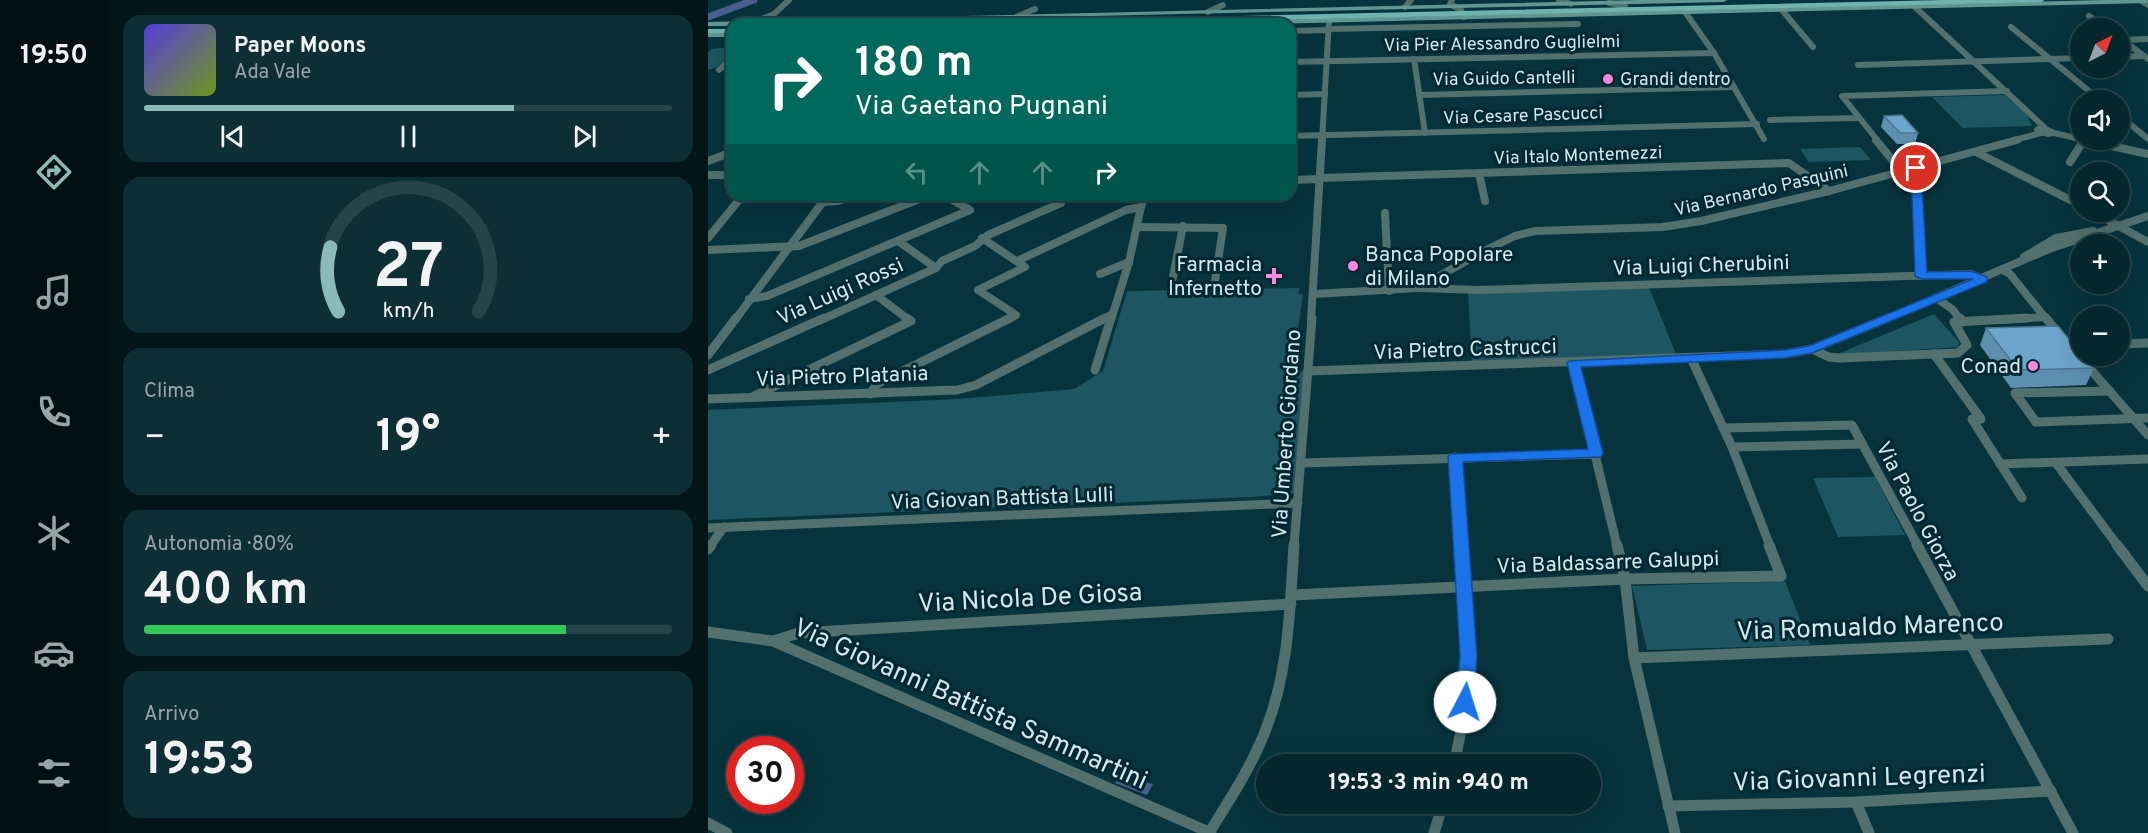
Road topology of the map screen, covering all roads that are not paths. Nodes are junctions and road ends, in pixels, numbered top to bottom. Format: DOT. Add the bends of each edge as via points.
graph roads {
  1 [pos="789,0"];
  2 [pos="1038,0"];
  3 [pos="1411,0"];
  4 [pos="1559,0"];
  5 [pos="1724,0"];
  6 [pos="1900,0"];
  7 [pos="2041,0"];
  8 [pos="1224,2"];
  9 [pos="1609,3"];
  10 [pos="2146,3"];
  11 [pos="1571,4"];
  12 [pos="1625,6"];
  13 [pos="1405,7"];
  14 [pos="1915,7"];
  15 [pos="1459,8"];
  16 [pos="1035,9"];
  17 [pos="1782,10"];
  18 [pos="1234,11"];
  19 [pos="1208,12"];
  20 [pos="1685,12"];
  21 [pos="774,14"];
  22 [pos="1563,15"];
  23 [pos="1046,16"];
  24 [pos="2089,16"];
  25 [pos="1016,17"];
  26 [pos="1299,17"];
  27 [pos="764,18"];
  28 [pos="775,18"];
  29 [pos="969,18"];
  30 [pos="1090,18"];
  31 [pos="1258,18"];
  32 [pos="2092,18"];
  33 [pos="1296,21"];
  34 [pos="1313,21"];
  35 [pos="1565,24"];
  36 [pos="1578,24"];
  37 [pos="726,27"];
  38 [pos="1328,27"];
  39 [pos="2011,27"];
  40 [pos="708,29"];
  41 [pos="726,30"];
  42 [pos="1296,30"];
  43 [pos="2130,39"];
  44 [pos="2148,39"];
  45 [pos="1814,45"];
  46 [pos="2130,46"];
  47 [pos="1714,53"];
  48 [pos="2130,57"];
  49 [pos="2070,58"];
  50 [pos="2146,58"];
  51 [pos="1414,59"];
  52 [pos="2048,59"];
  53 [pos="1973,61"];
  54 [pos="1296,62"];
  55 [pos="1325,62"];
  56 [pos="726,63"];
  57 [pos="1858,65"];
  58 [pos="726,69"];
  59 [pos="1734,87"];
  60 [pos="2087,90"];
  61 [pos="2007,91"];
  62 [pos="1325,94"];
  63 [pos="1296,95"];
  64 [pos="1419,95"];
  65 [pos="1857,118"];
  66 [pos="1770,120"];
  67 [pos="1757,124"];
  68 [pos="2130,124"];
  69 [pos="1425,130"];
  70 [pos="2043,130"];
  71 [pos="1322,132"];
  72 [pos="1296,135"];
  73 [pos="2070,136"];
  74 [pos="1764,139"];
  75 [pos="2148,139"];
  76 [pos="2077,150"];
  77 [pos="2130,150"];
  78 [pos="1976,152"];
  79 [pos="726,154"];
  80 [pos="2148,154"];
  81 [pos="708,161"];
  82 [pos="2070,162"];
  83 [pos="1916,168"];
  84 [pos="1902,172"];
  85 [pos="1479,173"];
  86 [pos="708,175"];
  87 [pos="726,175"];
  88 [pos="1320,179"];
  89 [pos="1296,180"];
  90 [pos="1829,191"];
  91 [pos="2070,200"];
  92 [pos="738,201"];
  93 [pos="824,201"];
  94 [pos="914,201"];
  95 [pos="954,201"];
  96 [pos="1057,201"];
  97 [pos="1143,201"];
  98 [pos="1485,201"];
  99 [pos="1141,207"];
  100 [pos="1385,213"];
  101 [pos="2148,216"];
  102 [pos="2116,222"];
  103 [pos="2122,225"];
  104 [pos="1183,226"];
  105 [pos="1137,227"];
  106 [pos="708,238"];
  107 [pos="982,238"];
  108 [pos="898,241"];
  109 [pos="2148,242"];
  110 [pos="788,249"];
  111 [pos="708,250"];
  112 [pos="1017,261"];
  113 [pos="1129,262"];
  114 [pos="936,268"];
  115 [pos="2002,270"];
  116 [pos="1100,274"];
  117 [pos="1921,276"];
  118 [pos="1983,279"];
  119 [pos="1215,281"];
  120 [pos="1172,282"];
  121 [pos="1418,288"];
  122 [pos="1389,291"];
  123 [pos="1314,294"];
  124 [pos="876,296"];
  125 [pos="1936,298"];
  126 [pos="749,299"];
  127 [pos="1111,315"];
  128 [pos="2045,317"];
  129 [pos="1963,322"];
  130 [pos="2148,343"];
  131 [pos="2130,344"];
  132 [pos="2069,346"];
  133 [pos="1812,349"];
  134 [pos="1934,354"];
  135 [pos="708,355"];
  136 [pos="1691,358"];
  137 [pos="1573,363"];
  138 [pos="708,370"];
  139 [pos="1095,370"];
  140 [pos="1309,371"];
  141 [pos="2110,391"];
  142 [pos="870,394"];
  143 [pos="752,397"];
  144 [pos="708,399"];
  145 [pos="2148,418"];
  146 [pos="2133,419"];
  147 [pos="1723,428"];
  148 [pos="2148,435"];
  149 [pos="1862,444"];
  150 [pos="1732,447"];
  151 [pos="1596,453"];
  152 [pos="1455,457"];
  153 [pos="2148,459"];
  154 [pos="1302,463"];
  155 [pos="2056,463"];
  156 [pos="2000,464"];
  157 [pos="2022,498"];
  158 [pos="1298,503"];
  159 [pos="724,527"];
  160 [pos="708,528"];
  161 [pos="708,549"];
  162 [pos="1625,579"];
  163 [pos="1466,586"];
  164 [pos="2148,586"];
  165 [pos="1292,599"];
  166 [pos="708,632"];
  167 [pos="2108,639"];
  168 [pos="773,641"];
  169 [pos="1970,646"];
  170 [pos="1634,658"];
  171 [pos="1456,754"];
  172 [pos="2051,791"];
  173 [pos="1856,802"];
  174 [pos="1668,806"];
  175 [pos="1440,814"];
  176 [pos="708,823"];
  177 [pos="727,833"];
  178 [pos="1210,833"];
  179 [pos="1434,833"];
  180 [pos="1675,833"];
  181 [pos="1869,833"];
  182 [pos="2073,833"];
  1 -- 21 [label="street"];
  2 -- 16 [label="street"];
  3 -- 13 [label="street"];
  4 -- 11 [label="street"];
  5 -- 9 [label="street"];
  6 -- 12 [label="main road"];
  7 -- 15 [label="main road"];
  8 -- 18 [label="street"];
  8 -- 19 [label="street"];
  9 -- 11 [label="street"];
  9 -- 12 [label="street"];
  10 -- 14 [label="street"];
  11 -- 15 [label="street"];
  12 -- 15 [label="main road"];
  13 -- 15 [label="street"];
  13 -- 18 [label="street"];
  14 -- 17 [label="street"];
  14 -- 53 [label="street"];
  15 -- 22 [label="street"];
  15 -- 26 [label="main road"];
  15 -- 30 [label="main road"];
  15 -- 38 [label="street"];
  16 -- 23 [label="street"];
  16 -- 25 [label="street"];
  17 -- 20 [label="street"];
  17 -- 45 [label="street"];
  18 -- 19 [label="street"];
  19 -- 23 [label="street"];
  20 -- 22 [label="street"];
  20 -- 47 [label="street"];
  21 -- 27 [label="street"];
  21 -- 28 [label="street"];
  22 -- 35 [label="street"];
  23 -- 25 [label="street"];
  24 -- 32 [label="street"];
  25 -- 29 [label="street"];
  26 -- 31 [label="main road"];
  26 -- 34 [label="street"];
  33 -- 34 [label="street"];
  34 -- 38 [label="street"];
  35 -- 36 [label="street"];
  35 -- 38 [label="street"];
  37 -- 40 [label="street"];
  38 -- 42 [label="street"];
  38 -- 55 [label="street, Via Umberto Giordano"];
  39 -- 52 [label="street"];
  40 -- 41 [label="main road"];
  43 -- 44 [label="street"];
  46 -- 50 [label="street"];
  47 -- 51 [label="street, Via Pier Alessandro Guglielmi"];
  47 -- 59 [label="street"];
  48 -- 50 [label="street"];
  49 -- 52 [label="street"];
  51 -- 55 [label="street, Via Pier Alessandro Guglielmi"];
  51 -- 64 [label="street"];
  52 -- 53 [label="street"];
  52 -- 60 [label="street"];
  53 -- 57 [label="street"];
  53 -- 61 [label="street"];
  54 -- 55 [label="street, Via Pier Alessandro Guglielmi"];
  55 -- 62 [label="street, Via Umberto Giordano"];
  56 -- 58 [label="street" via="719,69"];
  59 -- 64 [label="street, Via Guido Cantelli"];
  59 -- 67 [label="street"];
  61 -- 65 [label="street" via="1845,94 1842,99"];
  61 -- 70 [label="street"];
  62 -- 63 [label="street"];
  62 -- 71 [label="street, Via Umberto Giordano"];
  64 -- 69 [label="street"];
  65 -- 66 [label="street"];
  65 -- 84 [label="street"];
  67 -- 69 [label="street, Via Cesare Pascucci"];
  67 -- 74 [label="street"];
  68 -- 75 [label="street"];
  69 -- 71 [label="street, Via Cesare Pascucci"];
  70 -- 73 [label="street"];
  70 -- 78 [label="street, Via Bernardo Pasquini"];
  71 -- 72 [label="street, Via Cesare Pascucci"];
  71 -- 88 [label="street, Via Umberto Giordano"];
  76 -- 82 [label="street"];
  77 -- 80 [label="street"];
  78 -- 83 [label="street, Via Bernardo Pasquini"];
  78 -- 91 [label="street"];
  79 -- 81 [label="street"];
  83 -- 84 [label="street, Via Bernardo Pasquini"];
  83 -- 117 [label="street"];
  84 -- 90 [label="street, Via Bernardo Pasquini"];
  85 -- 88 [label="street, Via Italo Montemezzi"];
  85 -- 90 [label="street, Via Italo Montemezzi" via="1789,163"];
  85 -- 98 [label="street"];
  86 -- 87 [label="street"];
  88 -- 89 [label="street, Via Italo Montemezzi"];
  88 -- 123 [label="street, Via Umberto Giordano"];
  90 -- 121 [label="street, Via Bernardo Pasquini" via="1701,221 1525,234 1484,251"];
  92 -- 106 [label="street"];
  93 -- 110 [label="street"];
  94 -- 110 [label="street"];
  95 -- 108 [label="street" via="970,210"];
  96 -- 107 [label="street, Via Luigi Rossi" via="1061,203"];
  97 -- 99 [label="street"];
  99 -- 105 [label="street"];
  99 -- 112 [label="street" via="1126,210"];
  100 -- 122 [label="street"];
  101 -- 103 [label="street"];
  102 -- 103 [label="street"];
  103 -- 109 [label="street"];
  103 -- 115 [label="street"];
  104 -- 105 [label="street"];
  104 -- 119 [label="street" via="1223,228"];
  104 -- 120 [label="street"];
  105 -- 113 [label="street"];
  107 -- 112 [label="street"];
  107 -- 114 [label="street, Via Luigi Rossi"];
  108 -- 114 [label="street"];
  108 -- 126 [label="street" via="767,296"];
  110 -- 111 [label="street"];
  110 -- 126 [label="street"];
  112 -- 142 [label="street" via="1025,267 978,290 1016,315 877,384"];
  113 -- 116 [label="street"];
  113 -- 127 [label="street"];
  114 -- 124 [label="street, Via Luigi Rossi"];
  115 -- 118 [label="street"];
  115 -- 128 [label="street" via="2010,274"];
  117 -- 118 [label="street, Via Luigi Cherubini" via="1971,274"];
  117 -- 121 [label="street, Via Luigi Cherubini" via="1479,290"];
  118 -- 125 [label="street"];
  121 -- 122 [label="street, Via Bernardo Pasquini"];
  122 -- 123 [label="street, Via Bernardo Pasquini"];
  123 -- 140 [label="street, Via Umberto Giordano"];
  124 -- 138 [label="street, Via Luigi Rossi"];
  124 -- 143 [label="street" via="911,321"];
  125 -- 129 [label="street"];
  125 -- 133 [label="street"];
  126 -- 135 [label="street"];
  127 -- 139 [label="street"];
  127 -- 142 [label="street, Via Pietro Platania" via="976,385 957,390"];
  128 -- 129 [label="street"];
  128 -- 132 [label="street"];
  129 -- 134 [label="street, Via Pietro Castrucci" via="1954,322 1966,345 1964,349"];
  130 -- 131 [label="street"];
  132 -- 141 [label="street"];
  133 -- 134 [label="street, Via Pietro Castrucci" via="1840,358"];
  133 -- 136 [label="street, Via Pietro Castrucci"];
  134 -- 156 [label="street" via="1981,418 1972,419"];
  136 -- 137 [label="street, Via Pietro Castrucci"];
  136 -- 147 [label="street"];
  137 -- 140 [label="street, Via Pietro Castrucci"];
  137 -- 151 [label="street"];
  140 -- 154 [label="street, Via Umberto Giordano"];
  141 -- 146 [label="street"];
  141 -- 146 [label="street" via="2015,393 2036,422"];
  142 -- 143 [label="street, Via Pietro Platania"];
  143 -- 144 [label="street, Via Pietro Platania"];
  145 -- 146 [label="street"];
  146 -- 148 [label="street"];
  147 -- 149 [label="street, Via Paolo Giorza" via="1852,425"];
  147 -- 150 [label="street"];
  149 -- 150 [label="street"];
  149 -- 169 [label="street, Via Paolo Giorza"];
  150 -- 162 [label="street, Via Baldassarre Galuppi" via="1781,576"];
  151 -- 152 [label="street"];
  151 -- 162 [label="street"];
  152 -- 154 [label="street"];
  152 -- 163 [label="street"];
  153 -- 155 [label="street"];
  154 -- 158 [label="street, Via Umberto Giordano"];
  155 -- 156 [label="street"];
  155 -- 164 [label="street"];
  156 -- 157 [label="street"];
  158 -- 159 [label="street, Via Giovan Battista Lulli"];
  158 -- 165 [label="street, Via Umberto Giordano"];
  159 -- 160 [label="street, Via Giovan Battista Lulli"];
  159 -- 161 [label="street"];
  162 -- 163 [label="street, Via Baldassarre Galuppi"];
  162 -- 170 [label="street"];
  163 -- 165 [label="street, Via Baldassarre Galuppi"];
  163 -- 171 [label="street" via="1469,656"];
  165 -- 168 [label="street, Via Nicola De Giosa" via="799,633"];
  165 -- 178 [label="street, Via Umberto Giordano" via="1283,666 1271,714 1247,771"];
  166 -- 168 [label="street, Via Giovanni Battista Sammartini"];
  167 -- 169 [label="street, Via Romualdo Marenco"];
  168 -- 178 [label="street, Via Giovanni Battista Sammartini"];
  169 -- 170 [label="street, Via Romualdo Marenco"];
  169 -- 172 [label="street, Via Paolo Giorza"];
  170 -- 174 [label="street"];
  172 -- 173 [label="street, Via Giovanni Legrenzi"];
  172 -- 182 [label="street, Via Paolo Giorza"];
  173 -- 174 [label="street, Via Giovanni Legrenzi"];
  173 -- 181 [label="street"];
  174 -- 180 [label="street"];
  175 -- 179 [label="street"];
  176 -- 177 [label="street"];
}
